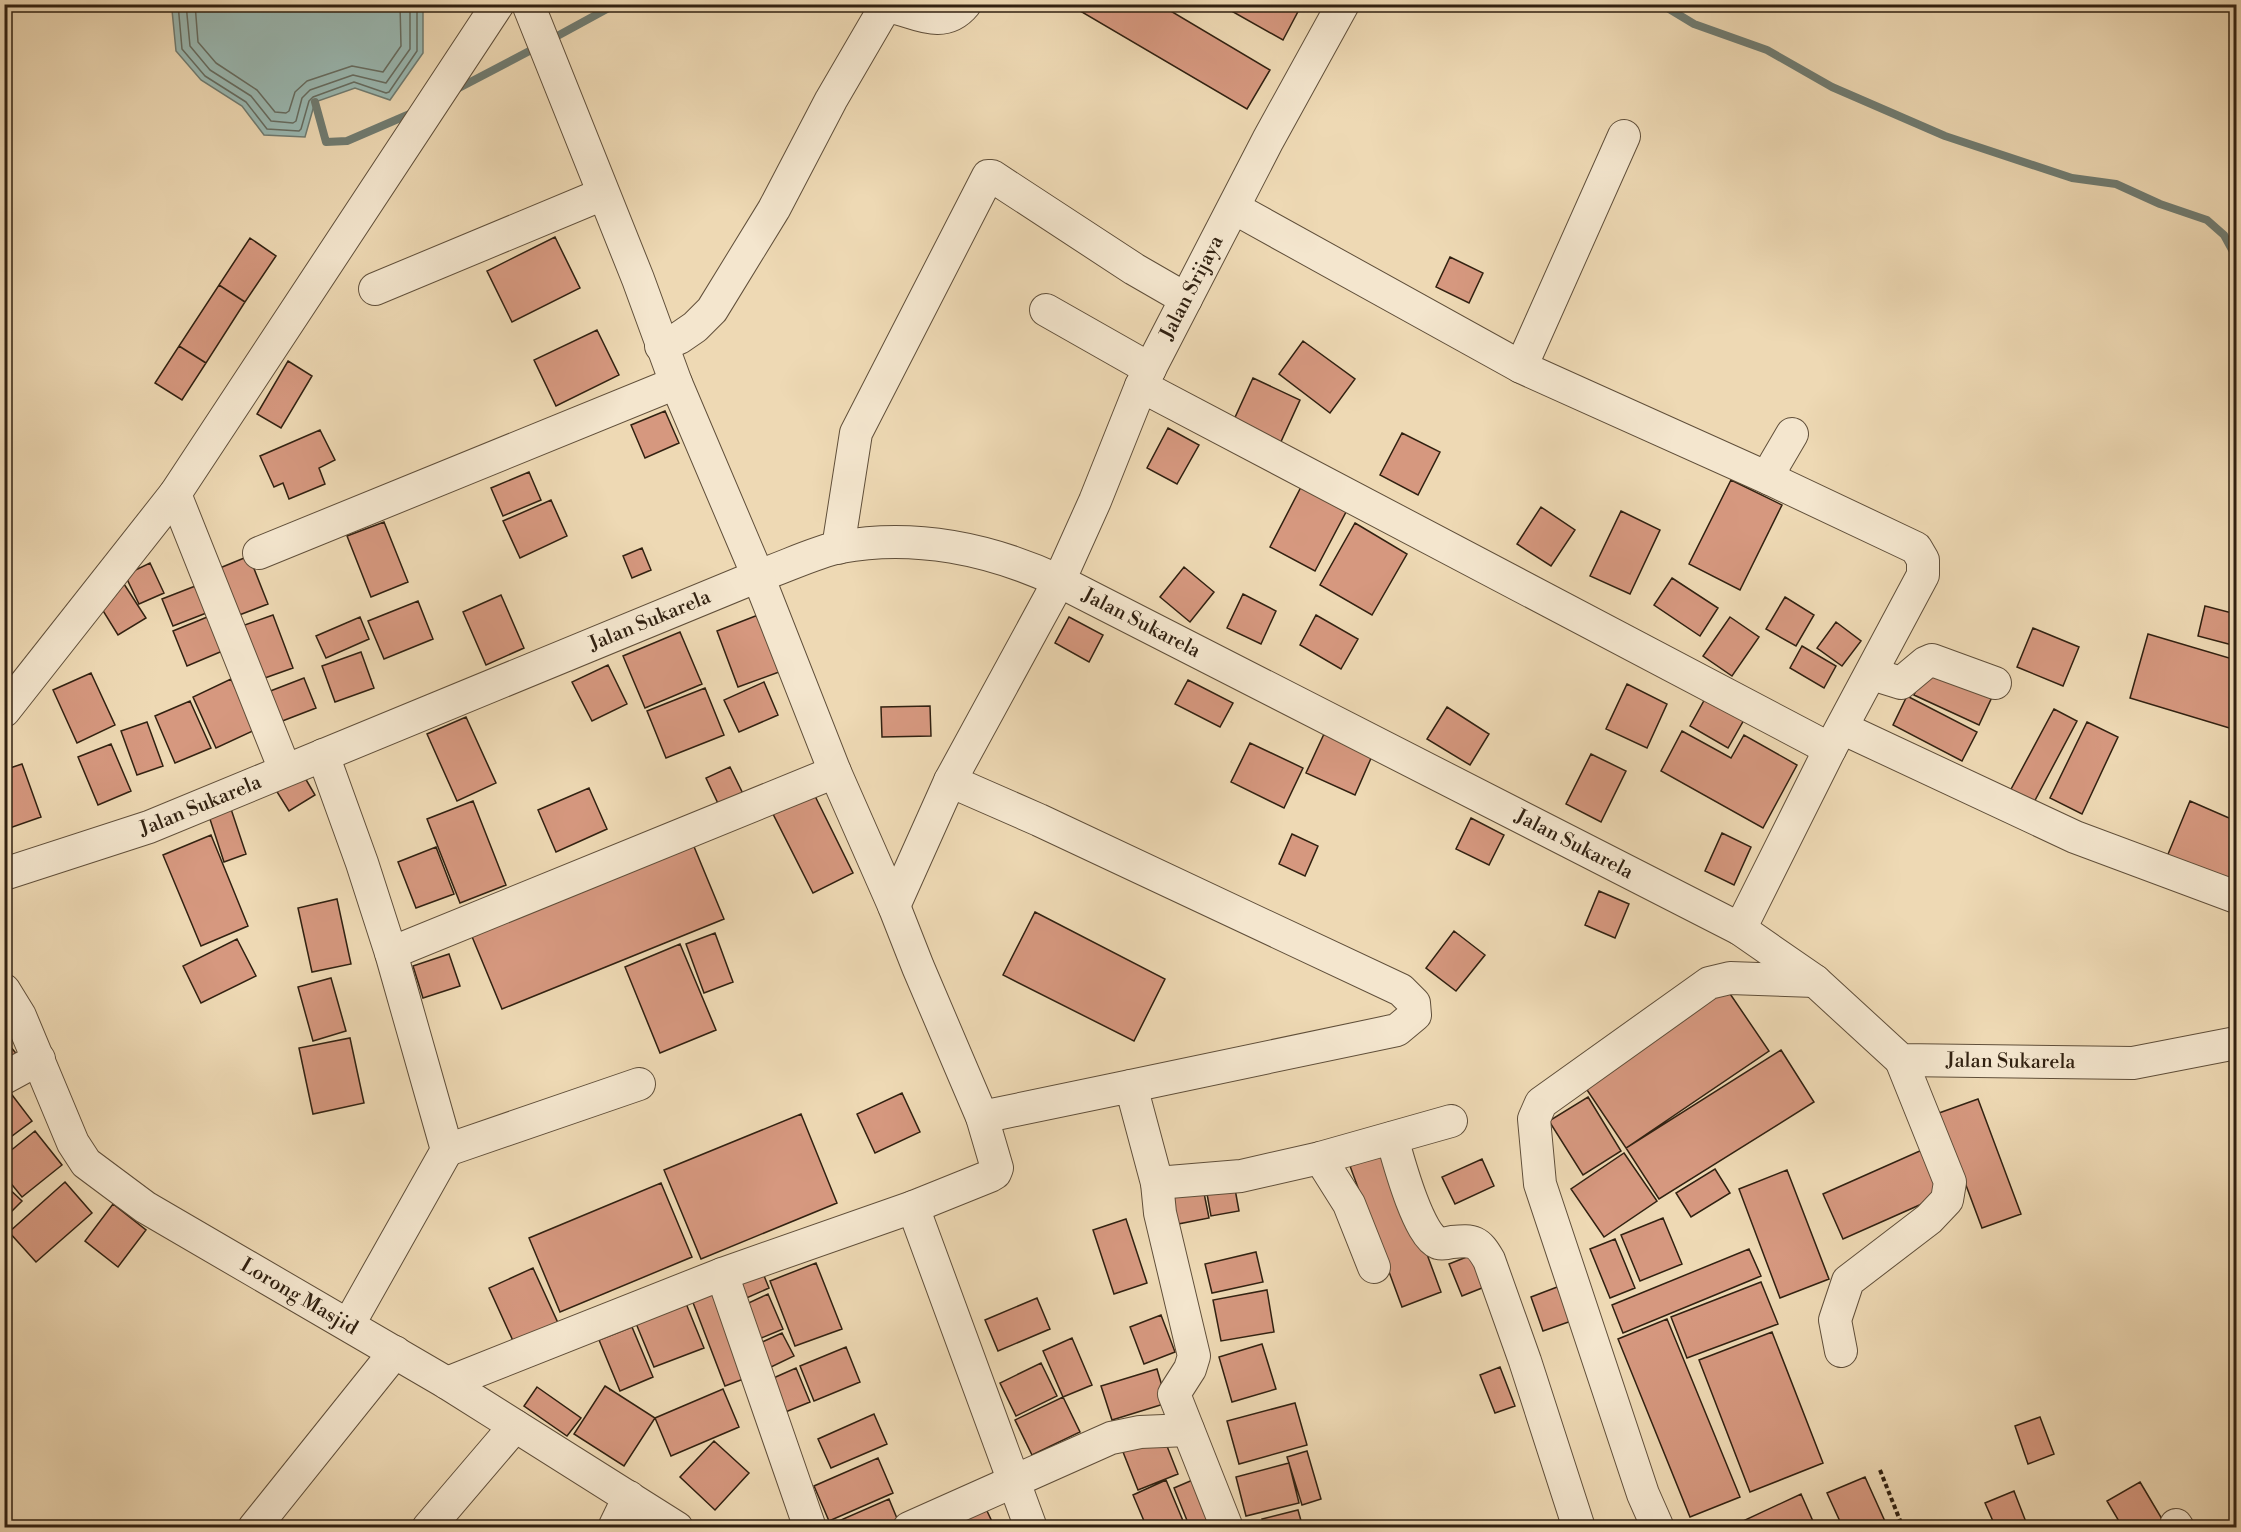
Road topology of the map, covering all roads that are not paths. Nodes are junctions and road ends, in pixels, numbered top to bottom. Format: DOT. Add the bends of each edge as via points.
graph roads {
  1 [pos="498,4"];
  2 [pos="964,4"];
  3 [pos="1343,4"];
  4 [pos="531,13"];
  5 [pos="1624,136"];
  6 [pos="603,194"];
  7 [pos="1234,208"];
  8 [pos="375,289"];
  9 [pos="1186,299"];
  10 [pos="1046,310"];
  11 [pos="661,346"];
  12 [pos="1521,367"];
  13 [pos="1145,377"];
  14 [pos="676,383"];
  15 [pos="1792,434"];
  16 [pos="1770,479"];
  17 [pos="175,494"];
  18 [pos="838,548"];
  19 [pos="259,553"];
  20 [pos="758,576"];
  21 [pos="1059,580"];
  22 [pos="1872,674"];
  23 [pos="1995,682"];
  24 [pos="4,711"];
  25 [pos="1836,738"];
  26 [pos="323,755"];
  27 [pos="285,770"];
  28 [pos="835,772"];
  29 [pos="950,781"];
  30 [pos="4,874"];
  31 [pos="2236,897"];
  32 [pos="894,906"];
  33 [pos="1740,929"];
  34 [pos="391,953"];
  35 [pos="1815,981"];
  36 [pos="4,990"];
  37 [pos="2236,1043"];
  38 [pos="39,1059"];
  39 [pos="1901,1060"];
  40 [pos="4,1078"];
  41 [pos="639,1084"];
  42 [pos="1131,1086"];
  43 [pos="982,1118"];
  44 [pos="1451,1121"];
  45 [pos="1392,1137"];
  46 [pos="447,1150"];
  47 [pos="1320,1158"];
  48 [pos="1156,1183"];
  49 [pos="913,1207"];
  50 [pos="1374,1267"];
  51 [pos="722,1274"];
  52 [pos="349,1324"];
  53 [pos="1841,1351"];
  54 [pos="395,1352"];
  55 [pos="447,1383"];
  56 [pos="515,1426"];
  57 [pos="1188,1430"];
  58 [pos="1013,1480"];
  59 [pos="629,1497"];
  60 [pos="255,1527"];
  61 [pos="428,1527"];
  62 [pos="614,1527"];
  63 [pos="677,1527"];
  64 [pos="810,1527"];
  65 [pos="909,1527"];
  66 [pos="1031,1527"];
  67 [pos="1227,1527"];
  68 [pos="1579,1527"];
  69 [pos="1658,1527"];
  1 -- 17 [label="street"];
  2 -- 11 [label="street" via="958,12 937,18 891,6 884,9 774,209 717,303 695,327"];
  3 -- 7 [label="street, Jalan Srijaya"];
  4 -- 6 [label="street"];
  5 -- 12 [label="street"];
  6 -- 8 [label="street"];
  6 -- 11 [label="street"];
  7 -- 9 [label="street, Jalan Srijaya"];
  7 -- 12 [label="street"];
  9 -- 13 [label="street, Jalan Srijaya"];
  9 -- 18 [label="street" via="988,176 856,433"];
  10 -- 13 [label="street"];
  11 -- 14 [label="street"];
  12 -- 16 [label="street"];
  13 -- 21 [label="street, Jalan Srijaya"];
  13 -- 25 [label="street"];
  14 -- 19 [label="street"];
  14 -- 20 [label="street"];
  15 -- 16 [label="street"];
  16 -- 22 [label="street" via="1916,548 1923,560 1923,575"];
  17 -- 24 [label="street"];
  17 -- 27 [label="street"];
  18 -- 20 [label="street, Jalan Sukarela"];
  18 -- 21 [label="street, Jalan Sukarela" via="890,541 933,543 1011,562"];
  20 -- 26 [label="street, Jalan Sukarela"];
  20 -- 28 [label="street"];
  21 -- 29 [label="street, Jalan Srijaya"];
  21 -- 33 [label="street, Jalan Sukarela"];
  22 -- 23 [label="street" via="1901,683 1932,660"];
  22 -- 25 [label="street"];
  25 -- 31 [label="street" via="2075,837"];
  25 -- 33 [label="street"];
  26 -- 27 [label="street, Jalan Sukarela"];
  26 -- 34 [label="street"];
  27 -- 30 [label="street, Jalan Sukarela" via="149,827"];
  28 -- 32 [label="street"];
  28 -- 34 [label="street"];
  29 -- 32 [label="street, Jalan Srijaya"];
  29 -- 42 [label="street" via="1401,990 1414,1003 1415,1015 1397,1030"];
  32 -- 43 [label="street"];
  33 -- 35 [label="street, Jalan Sukarela"];
  34 -- 46 [label="street"];
  35 -- 39 [label="street, Jalan Sukarela"];
  35 -- 69 [label="street" via="1730,978 1709,983 1541,1103 1534,1119 1540,1184 1643,1494"];
  36 -- 38 [label="street, Lorong Masjid"];
  37 -- 39 [label="street, Jalan Sukarela" via="2133,1063"];
  38 -- 40 [label="street"];
  38 -- 52 [label="street, Lorong Masjid" via="74,1143 87,1162 145,1207"];
  39 -- 53 [label="street" via="1950,1182 1947,1200 1929,1219 1848,1281 1835,1320"];
  41 -- 46 [label="street"];
  42 -- 43 [label="street"];
  42 -- 48 [label="street"];
  43 -- 49 [label="street" via="997,1168 995,1173"];
  44 -- 45 [label="street"];
  45 -- 47 [label="street"];
  45 -- 68 [label="street" via="1415,1213 1432,1239 1440,1244 1469,1241 1481,1245 1490,1260"];
  46 -- 52 [label="street"];
  47 -- 48 [label="street" via="1241,1176"];
  47 -- 50 [label="street" via="1348,1204"];
  48 -- 57 [label="street" via="1194,1356 1174,1394"];
  49 -- 51 [label="street"];
  49 -- 58 [label="street"];
  51 -- 55 [label="street"];
  51 -- 64 [label="street"];
  52 -- 54 [label="street, Lorong Masjid"];
  54 -- 55 [label="street, Lorong Masjid"];
  54 -- 60 [label="street"];
  55 -- 56 [label="street, Lorong Masjid"];
  56 -- 59 [label="street, Lorong Masjid"];
  56 -- 61 [label="street"];
  57 -- 58 [label="street" via="1111,1438"];
  57 -- 67 [label="street"];
  58 -- 65 [label="street"];
  58 -- 66 [label="street"];
  59 -- 62 [label="street"];
  59 -- 63 [label="street, Lorong Masjid"];
}
